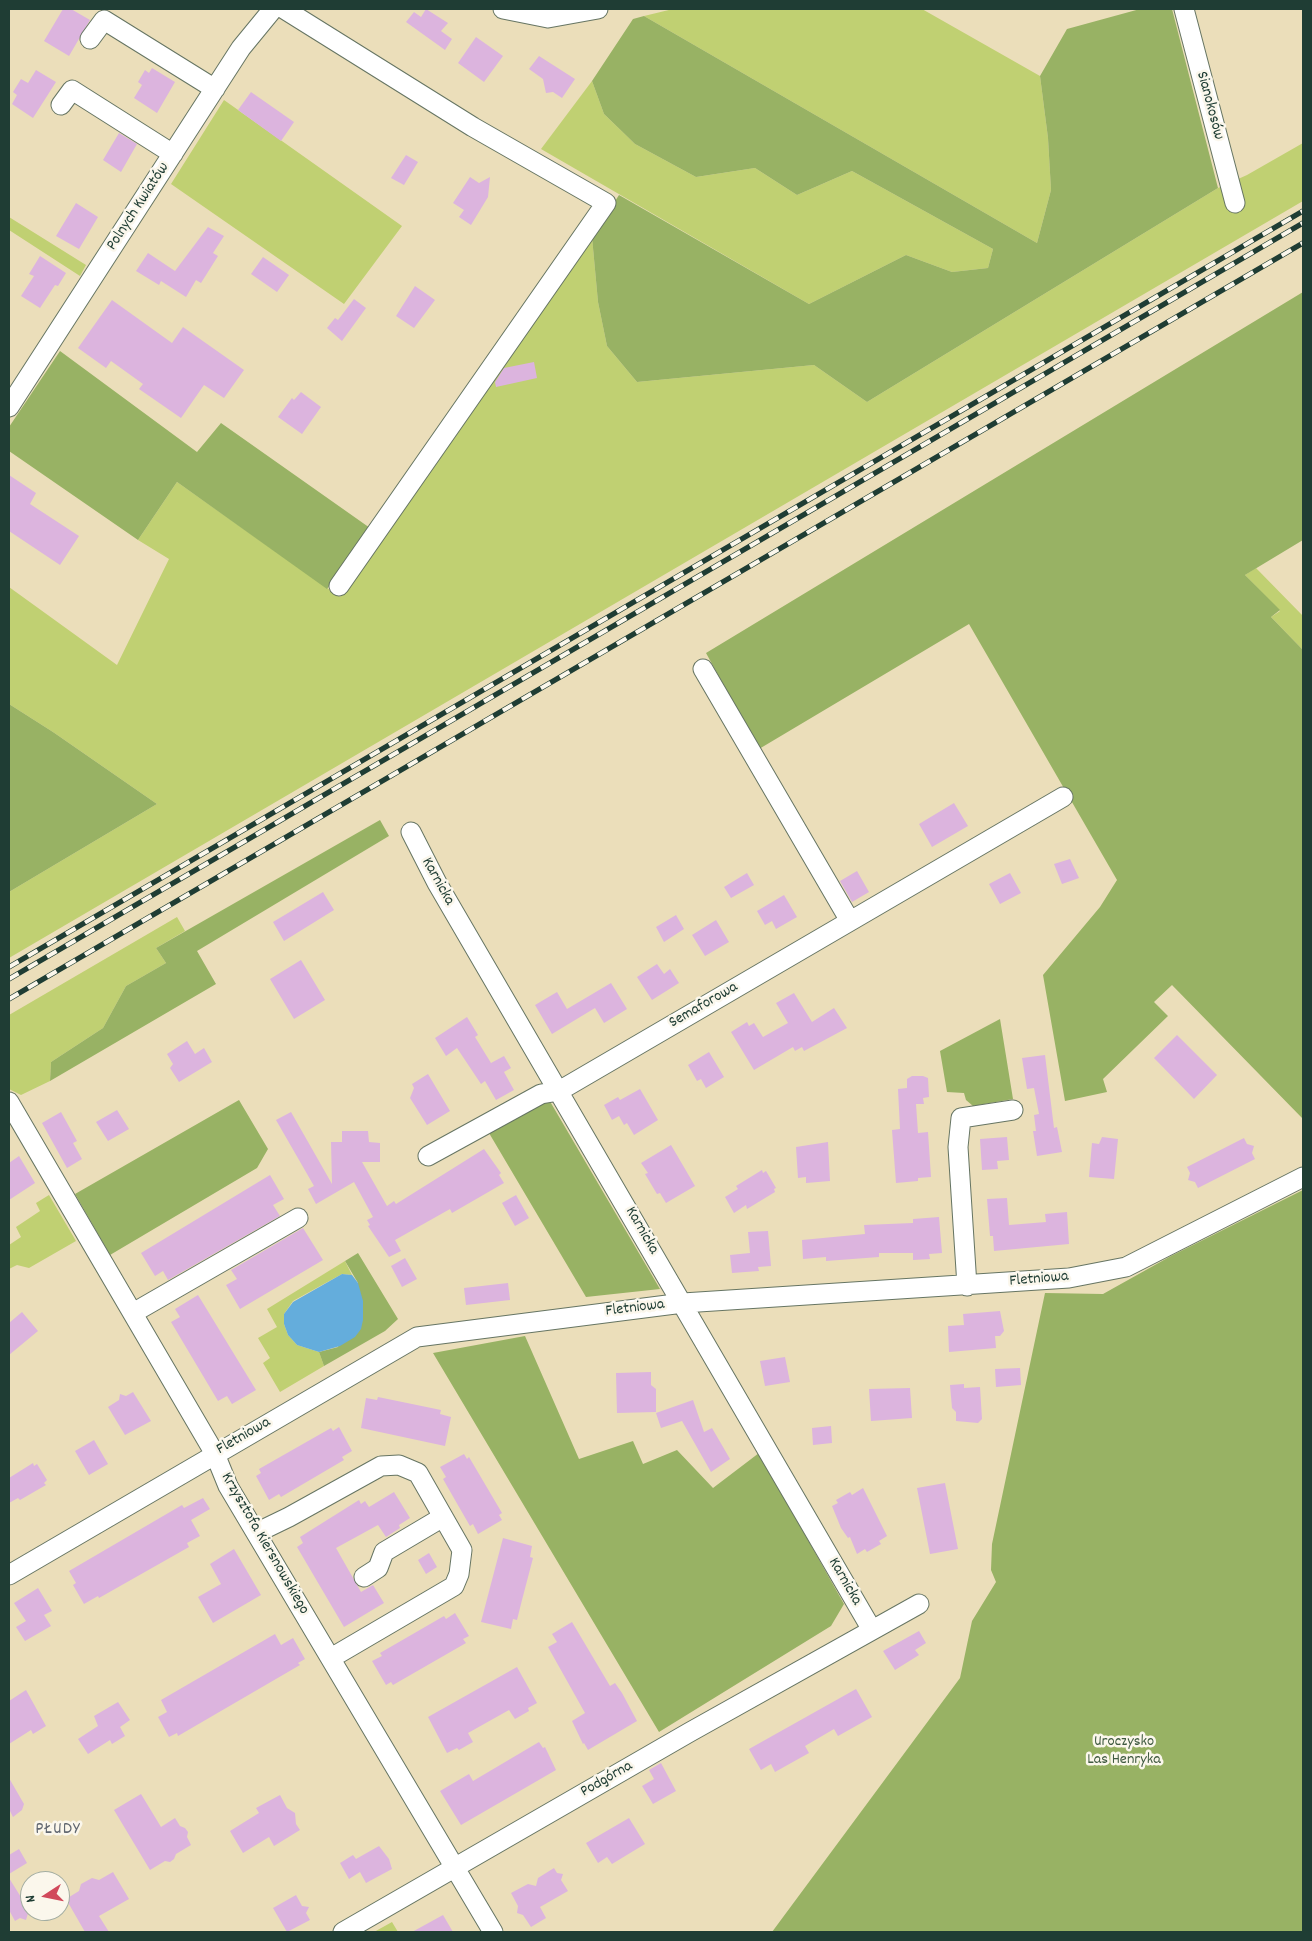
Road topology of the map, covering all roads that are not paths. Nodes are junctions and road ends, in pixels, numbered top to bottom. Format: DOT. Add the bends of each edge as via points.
graph roads {
  1 [pos="273,9"];
  2 [pos="284,9"];
  3 [pos="503,9"];
  4 [pos="598,9"];
  5 [pos="1184,9"];
  6 [pos="90,40"];
  7 [pos="215,89"];
  8 [pos="61,105"];
  9 [pos="173,154"];
  10 [pos="1235,203"];
  11 [pos="9,407"];
  12 [pos="339,586"];
  13 [pos="703,670"];
  14 [pos="1062,797"];
  15 [pos="411,832"];
  16 [pos="850,921"];
  17 [pos="559,1091"];
  18 [pos="9,1102"];
  19 [pos="1013,1110"];
  20 [pos="428,1156"];
  21 [pos="1303,1177"];
  22 [pos="298,1218"];
  23 [pos="967,1286"];
  24 [pos="683,1303"];
  25 [pos="133,1313"];
  26 [pos="214,1454"];
  27 [pos="444,1517"];
  28 [pos="256,1533"];
  29 [pos="9,1575"];
  30 [pos="364,1577"];
  31 [pos="919,1604"];
  32 [pos="872,1630"];
  33 [pos="331,1658"];
  34 [pos="456,1866"];
  35 [pos="344,1932"];
  36 [pos="493,1932"];
  1 -- 7 [label="street, Polnych Kwiatów" via="241,48"];
  2 -- 12 [label="street" via="473,127 606,203"];
  3 -- 4 [label="street" via="548,18"];
  5 -- 10 [label="street, Sianokosów"];
  6 -- 7 [label="street" via="104,20"];
  7 -- 9 [label="street, Polnych Kwiatów"];
  8 -- 9 [label="street" via="72,90"];
  9 -- 11 [label="street, Polnych Kwiatów"];
  13 -- 16 [label="street"];
  14 -- 16 [label="street, Semaforowa"];
  15 -- 17 [label="street, Karnicka" via="437,883"];
  16 -- 17 [label="street, Semaforowa"];
  17 -- 20 [label="street, Semaforowa" via="541,1094"];
  17 -- 24 [label="street, Karnicka"];
  18 -- 25 [label="street, Krzysztofa Kiersnowskiego"];
  19 -- 23 [label="street" via="961,1118 958,1147"];
  21 -- 23 [label="street, Fletniowa" via="1126,1267 1069,1278"];
  22 -- 25 [label="street"];
  23 -- 24 [label="street, Fletniowa"];
  24 -- 26 [label="street, Fletniowa" via="417,1337"];
  24 -- 32 [label="street, Karnicka"];
  25 -- 26 [label="street, Krzysztofa Kiersnowskiego"];
  26 -- 28 [label="street, Krzysztofa Kiersnowskiego" via="228,1486"];
  26 -- 29 [label="street, Fletniowa"];
  27 -- 28 [label="street" via="418,1473 399,1465 381,1466"];
  27 -- 30 [label="street" via="384,1552 378,1568"];
  27 -- 33 [label="street" via="462,1550 454,1586"];
  28 -- 33 [label="street, Krzysztofa Kiersnowskiego"];
  31 -- 32 [label="street, Podgórna"];
  32 -- 34 [label="street, Podgórna"];
  33 -- 34 [label="street, Krzysztofa Kiersnowskiego"];
  34 -- 35 [label="street, Podgórna"];
  34 -- 36 [label="street, Krzysztofa Kiersnowskiego"];
}
